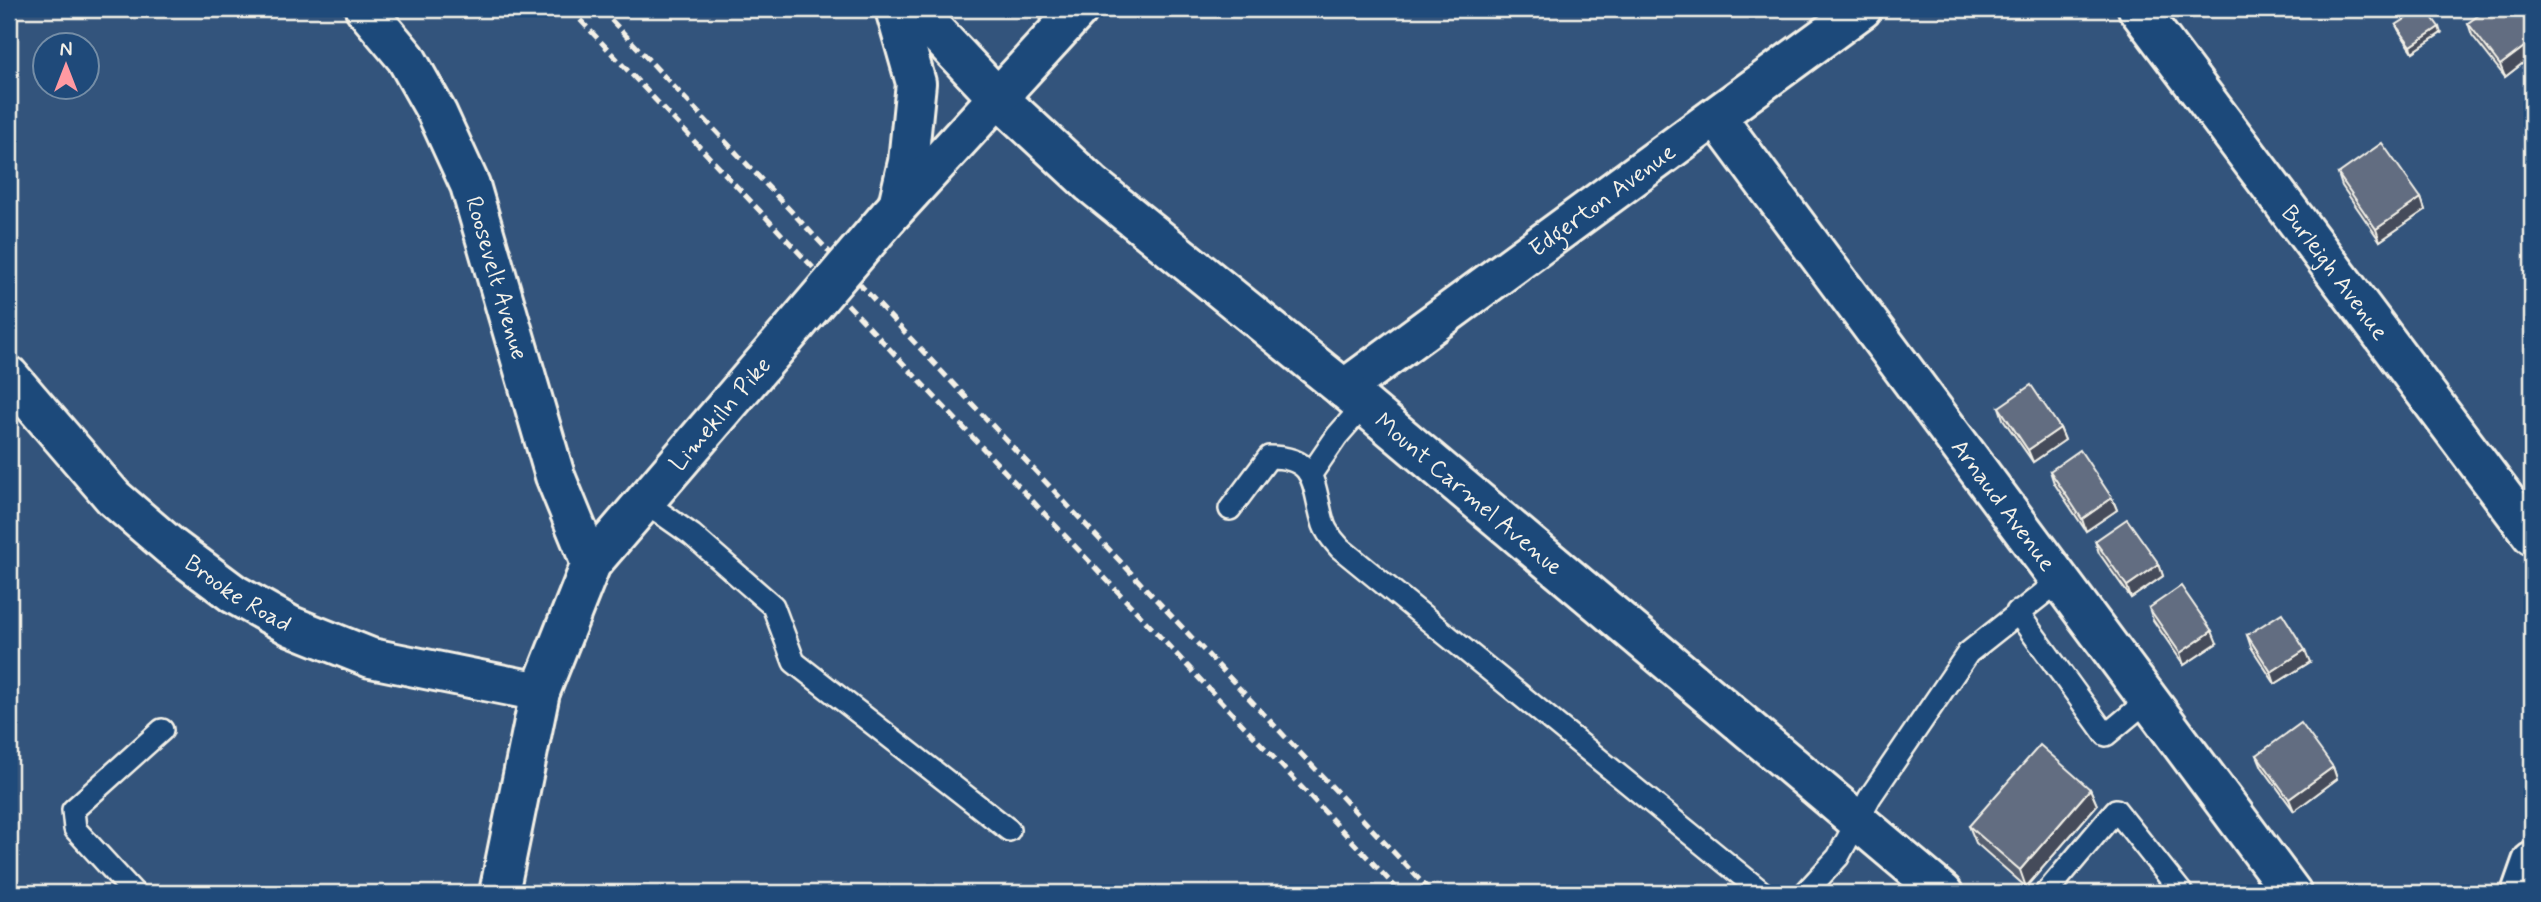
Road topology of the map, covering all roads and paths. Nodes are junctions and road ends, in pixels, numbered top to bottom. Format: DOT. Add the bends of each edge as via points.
graph roads {
  1 [pos="365,9"];
  2 [pos="895,9"];
  3 [pos="914,9"];
  4 [pos="1079,9"];
  5 [pos="1862,9"];
  6 [pos="2138,9"];
  7 [pos="997,97"];
  8 [pos="1716,117"];
  9 [pos="893,211"];
  10 [pos="9,376"];
  11 [pos="1354,397"];
  12 [pos="1311,474"];
  13 [pos="645,502"];
  14 [pos="1230,509"];
  15 [pos="2532,534"];
  16 [pos="592,564"];
  17 [pos="2060,580"];
  18 [pos="2017,612"];
  19 [pos="540,692"];
  20 [pos="2148,700"];
  21 [pos="162,730"];
  22 [pos="1857,822"];
  23 [pos="1009,830"];
  24 [pos="2532,862"];
  25 [pos="134,893"];
  26 [pos="499,893"];
  27 [pos="1763,893"];
  28 [pos="1805,893"];
  29 [pos="1943,893"];
  30 [pos="2046,893"];
  31 [pos="2182,893"];
  32 [pos="2292,893"];
  33 [pos="2521,893"];
  1 -- 16 [label="street, Roosevelt Avenue" via="406,58 470,185 555,476"];
  2 -- 9 [label="street" via="916,83 908,162"];
  3 -- 7 [label="street"];
  4 -- 7 [label="street, Limekiln Pike"];
  5 -- 8 [label="street, Edgerton Avenue"];
  6 -- 15 [label="street, Burleigh Avenue"];
  7 -- 9 [label="street, Limekiln Pike"];
  7 -- 11 [label="street, Mount Carmel Avenue" via="1091,184"];
  8 -- 11 [label="street, Edgerton Avenue"];
  8 -- 17 [label="street, Arnaud Avenue"];
  9 -- 13 [label="street, Limekiln Pike, bridge"];
  10 -- 19 [label="street, Brooke Road" via="114,498 234,594 291,626 372,658"];
  11 -- 12 [label="lane" via="1338,436"];
  11 -- 22 [label="street, Mount Carmel Avenue"];
  12 -- 14 [label="lane" via="1290,457 1269,457"];
  12 -- 27 [label="lane" via="1325,529 1340,548"];
  13 -- 16 [label="street, Limekiln Pike"];
  13 -- 23 [label="lane" via="692,535 773,606 794,662"];
  16 -- 19 [label="street, Limekiln Pike"];
  17 -- 18 [label="lane"];
  17 -- 20 [label="street, Arnaud Avenue"];
  18 -- 20 [label="lane" via="2106,735"];
  18 -- 22 [label="lane" via="1968,653"];
  19 -- 26 [label="street, Limekiln Pike"];
  20 -- 32 [label="street, Arnaud Avenue"];
  21 -- 25 [label="lane" via="73,810 75,829"];
  22 -- 28 [label="lane" via="1838,857"];
  22 -- 29 [label="street, Mount Carmel Avenue"];
  24 -- 33 [label="street"];
  30 -- 31 [label="lane" via="2116,810"];
}
